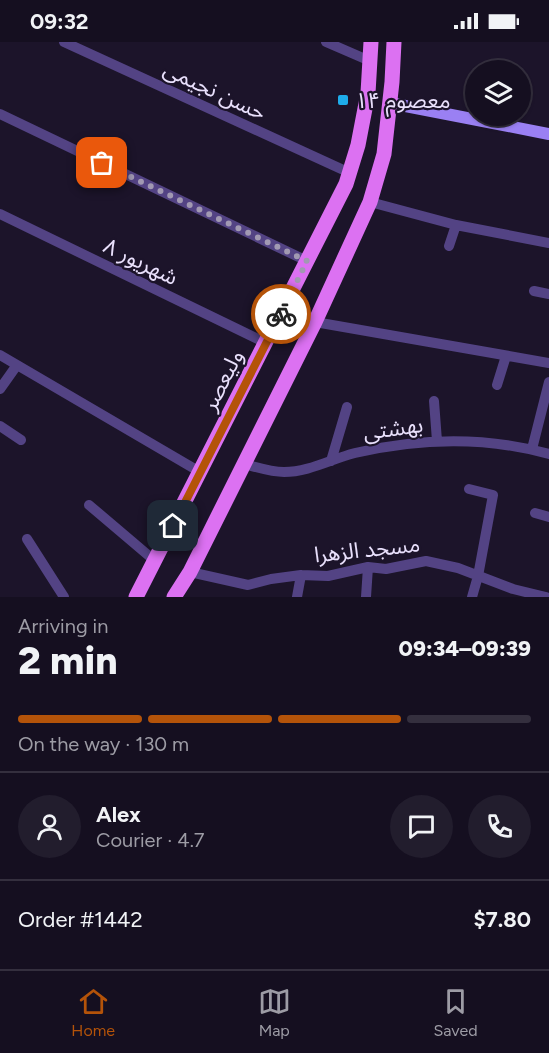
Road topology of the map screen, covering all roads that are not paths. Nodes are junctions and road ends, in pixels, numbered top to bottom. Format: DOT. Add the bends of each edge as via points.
graph roads {
  1 [pos="64,42"];
  2 [pos="326,42"];
  3 [pos="371,42"];
  4 [pos="394,42"];
  5 [pos="369,61"];
  6 [pos="390,103"];
  7 [pos="0,114"];
  8 [pos="549,134"];
  9 [pos="350,173"];
  10 [pos="370,202"];
  11 [pos="0,214"];
  12 [pos="456,225"];
  13 [pos="549,243"];
  14 [pos="449,246"];
  15 [pos="307,261"];
  16 [pos="534,291"];
  17 [pos="549,294"];
  18 [pos="315,322"];
  19 [pos="266,343"];
  20 [pos="0,355"];
  21 [pos="506,356"];
  22 [pos="549,363"];
  23 [pos="17,365"];
  24 [pos="549,382"];
  25 [pos="497,385"];
  26 [pos="0,389"];
  27 [pos="434,402"];
  28 [pos="347,407"];
  29 [pos="0,426"];
  30 [pos="21,440"];
  31 [pos="437,441"];
  32 [pos="532,449"];
  33 [pos="549,454"];
  34 [pos="331,461"];
  35 [pos="244,464"];
  36 [pos="200,472"];
  37 [pos="469,489"];
  38 [pos="89,506"];
  39 [pos="535,513"];
  40 [pos="549,517"];
  41 [pos="27,539"];
  42 [pos="154,561"];
  43 [pos="368,567"];
  44 [pos="190,572"];
  45 [pos="301,575"];
  46 [pos="478,576"];
  47 [pos="247,591"];
  48 [pos="527,595"];
  49 [pos="64,597"];
  50 [pos="137,597"];
  51 [pos="174,597"];
  52 [pos="297,597"];
  53 [pos="366,597"];
  54 [pos="472,597"];
  55 [pos="546,597"];
  1 -- 9 [label="street, حسن نجیمی"];
  2 -- 5 [label="street"];
  3 -- 5 [label="main road, ولیعصر"];
  4 -- 6 [label="main road"];
  5 -- 9 [label="main road, ولیعصر" via="368,93"];
  6 -- 8 [label="street"];
  6 -- 10 [label="main road" via="384,154"];
  7 -- 15 [label="street"];
  9 -- 15 [label="main road, ولیعصر"];
  10 -- 12 [label="street"];
  10 -- 18 [label="main road"];
  11 -- 19 [label="street, ۸ شهریور"];
  12 -- 13 [label="street"];
  12 -- 14 [label="street"];
  15 -- 19 [label="main road, ولیعصر"];
  16 -- 17 [label="street"];
  18 -- 21 [label="street"];
  18 -- 35 [label="main road"];
  19 -- 36 [label="main road, ولیعصر"];
  20 -- 23 [label="street"];
  21 -- 22 [label="street"];
  21 -- 25 [label="street"];
  23 -- 26 [label="street"];
  23 -- 36 [label="street"];
  24 -- 32 [label="street"];
  27 -- 31 [label="street"];
  28 -- 34 [label="street"];
  29 -- 30 [label="street"];
  31 -- 32 [label="street, بهشتی" via="466,440"];
  31 -- 34 [label="street, بهشتی"];
  32 -- 33 [label="street, بهشتی"];
  34 -- 35 [label="street, بهشتی" via="284,472"];
  35 -- 44 [label="main road"];
  36 -- 42 [label="main road, ولیعصر"];
  37 -- 46 [label="street" via="493,495"];
  38 -- 42 [label="street"];
  39 -- 40 [label="street"];
  41 -- 49 [label="street"];
  42 -- 50 [label="main road, ولیعصر"];
  43 -- 45 [label="street, مسجد الزهرا" via="328,576"];
  43 -- 46 [label="street, مسجد الزهرا" via="386,569 426,561"];
  43 -- 53 [label="street"];
  44 -- 47 [label="street, مسجد الزهرا"];
  44 -- 51 [label="main road"];
  45 -- 47 [label="street, مسجد الزهرا" via="271,579"];
  45 -- 52 [label="street"];
  46 -- 48 [label="street, مسجد الزهرا"];
  46 -- 54 [label="street"];
  48 -- 55 [label="street, مسجد الزهرا"];
}
